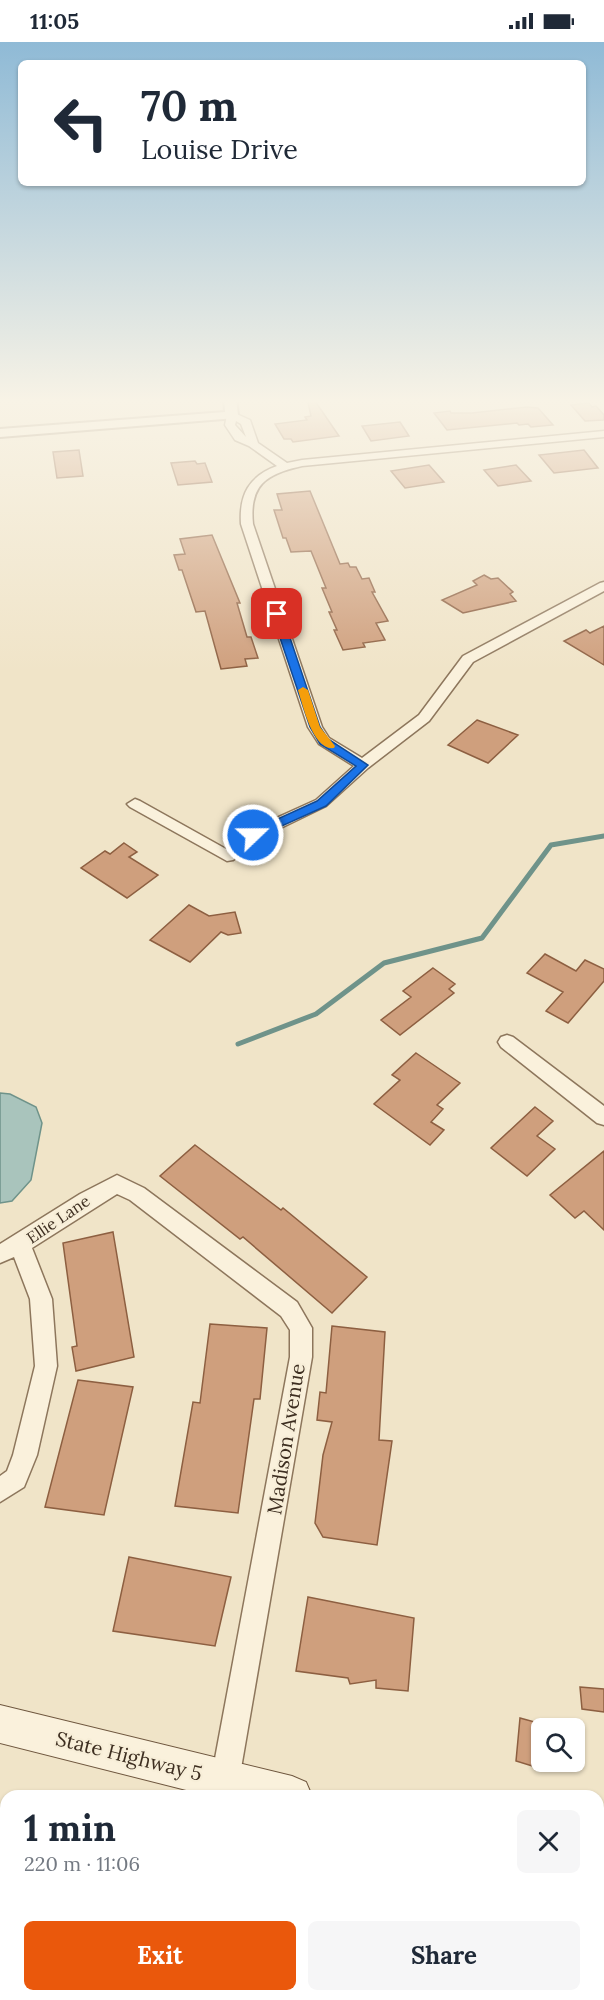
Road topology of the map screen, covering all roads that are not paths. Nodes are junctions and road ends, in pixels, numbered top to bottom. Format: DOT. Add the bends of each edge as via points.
graph roads {
  1 [pos="252,489"];
  2 [pos="604,586"];
  3 [pos="363,765"];
  4 [pos="135,804"];
  5 [pos="507,1042"];
  6 [pos="604,1117"];
  7 [pos="117,1184"];
  8 [pos="10,1250"];
  9 [pos="8,1484"];
  10 [pos="0,1724"];
  11 [pos="225,1780"];
  12 [pos="267,1790"];
  1 -- 3 [label="street" via="244,501 246,524 315,727 324,741"];
  2 -- 3 [label="street" via="468,659 424,718"];
  3 -- 4 [label="street" via="321,803 253,835 227,856"];
  5 -- 6 [label="street"];
  7 -- 8 [label="street, Ellie Lane"];
  7 -- 11 [label="street, Madison Avenue" via="137,1194 289,1309 301,1328 301,1358"];
  8 -- 9 [label="street" via="41,1299 46,1366 25,1455"];
  10 -- 11 [label="main road, State Highway 5"];
  11 -- 12 [label="main road, State Highway 5"];
}
